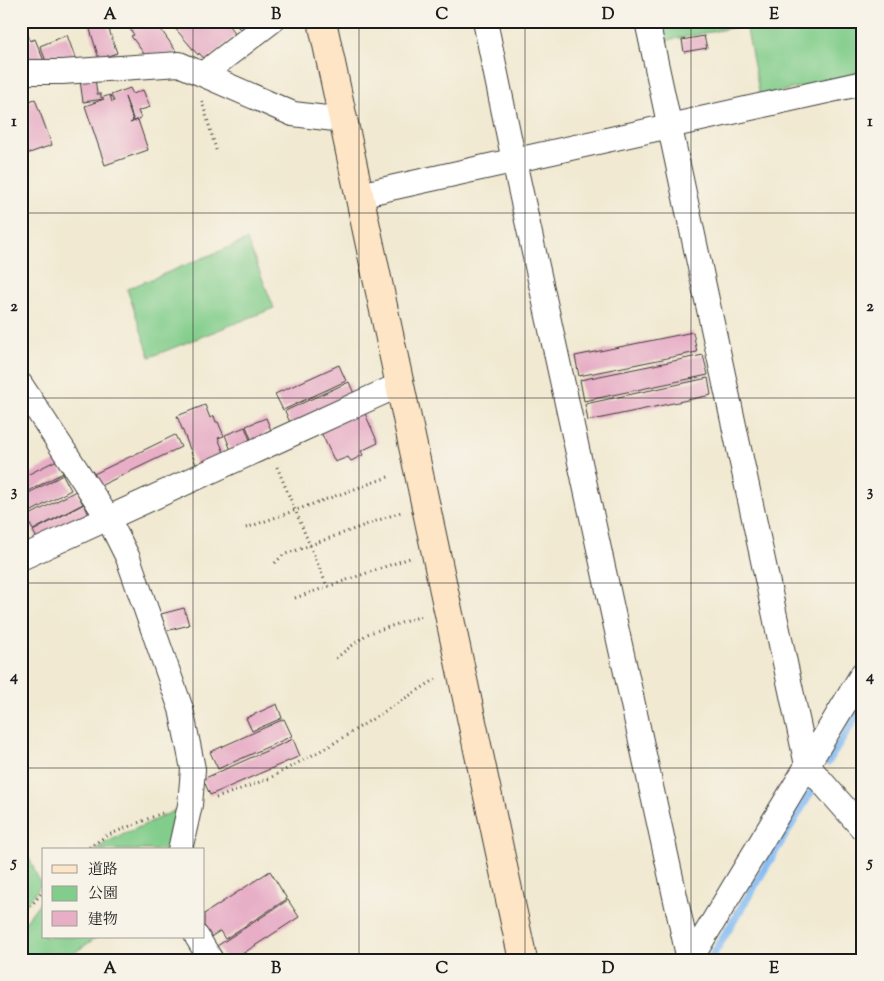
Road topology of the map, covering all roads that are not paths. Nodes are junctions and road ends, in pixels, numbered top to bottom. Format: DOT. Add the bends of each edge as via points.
graph roads {
  1 [pos="272,21"];
  2 [pos="322,21"];
  3 [pos="485,21"];
  4 [pos="648,21"];
  5 [pos="21,72"];
  6 [pos="198,72"];
  7 [pos="863,84"];
  8 [pos="343,120"];
  9 [pos="670,126"];
  10 [pos="514,161"];
  11 [pos="359,195"];
  12 [pos="21,385"];
  13 [pos="399,385"];
  14 [pos="108,518"];
  15 [pos="21,558"];
  16 [pos="863,673"];
  17 [pos="807,765"];
  18 [pos="863,829"];
  19 [pos="180,848"];
  20 [pos="198,938"];
  21 [pos="212,960"];
  22 [pos="522,960"];
  23 [pos="689,960"];
  1 -- 6 [label="street"];
  2 -- 8 [label="street"];
  3 -- 10 [label="street"];
  4 -- 9 [label="street"];
  5 -- 6 [label="street" via="179,64"];
  6 -- 8 [label="street" via="294,114"];
  7 -- 9 [label="street"];
  8 -- 11 [label="street"];
  9 -- 10 [label="street"];
  9 -- 17 [label="street"];
  10 -- 11 [label="street"];
  10 -- 23 [label="street"];
  11 -- 13 [label="street"];
  12 -- 14 [label="street"];
  13 -- 14 [label="street"];
  13 -- 22 [label="street"];
  14 -- 15 [label="street"];
  14 -- 19 [label="street" via="128,558 181,708 193,769 190,805"];
  16 -- 17 [label="street"];
  17 -- 18 [label="street"];
  17 -- 23 [label="street"];
  20 -- 21 [label="street"];
}
